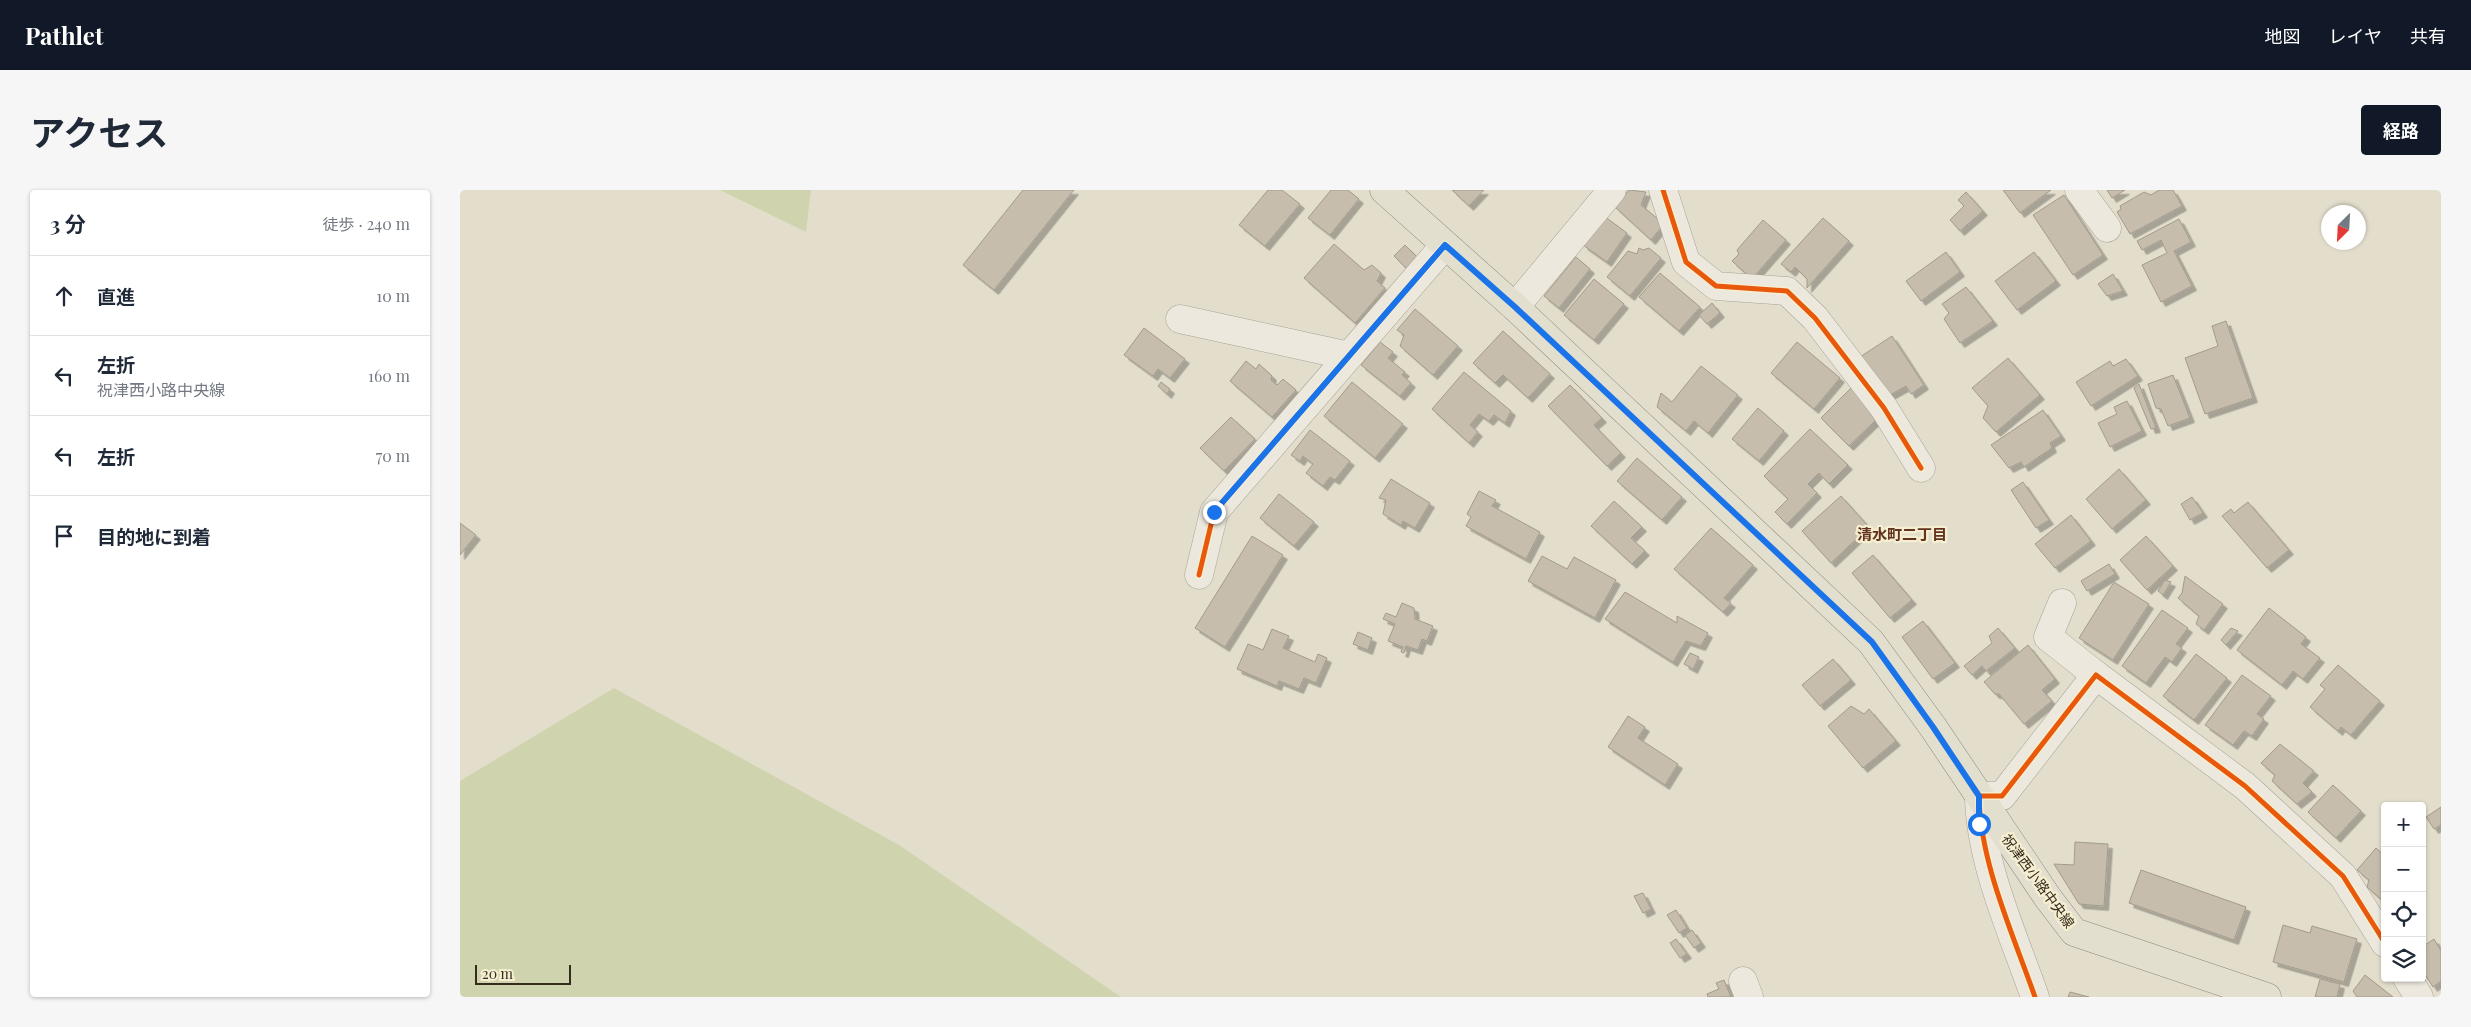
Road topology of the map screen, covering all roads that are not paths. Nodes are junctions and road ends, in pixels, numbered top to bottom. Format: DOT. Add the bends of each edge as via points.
graph roads {
  1 [pos="1384,190"];
  2 [pos="1612,190"];
  3 [pos="1663,190"];
  4 [pos="2079,190"];
  5 [pos="2107,228"];
  6 [pos="1445,245"];
  7 [pos="1515,307"];
  8 [pos="1180,319"];
  9 [pos="1349,356"];
  10 [pos="1921,468"];
  11 [pos="1199,575"];
  12 [pos="2062,603"];
  13 [pos="2096,675"];
  14 [pos="1979,796"];
  15 [pos="2381,937"];
  16 [pos="2410,982"];
  17 [pos="2035,997"];
  18 [pos="2267,997"];
  19 [pos="2419,997"];
  1 -- 6 [label="main road, 祝津西小路中央線"];
  2 -- 7 [label="street"];
  3 -- 10 [label="street" via="1686,262 1716,286 1787,291 1815,318 1884,408"];
  4 -- 5 [label="street"];
  6 -- 7 [label="main road, 祝津西小路中央線"];
  6 -- 9 [label="street"];
  7 -- 14 [label="main road, 祝津西小路中央線" via="1872,642"];
  8 -- 9 [label="street"];
  9 -- 11 [label="street" via="1214,512"];
  12 -- 13 [label="street" via="2048,637"];
  13 -- 14 [label="street" via="2002,796"];
  13 -- 15 [label="street" via="2245,786 2315,850 2343,876"];
  14 -- 17 [label="street" via="1982,834 2000,898"];
  14 -- 18 [label="main road, 祝津西小路中央線" via="2074,932"];
  16 -- 19 [label="street"];
}
